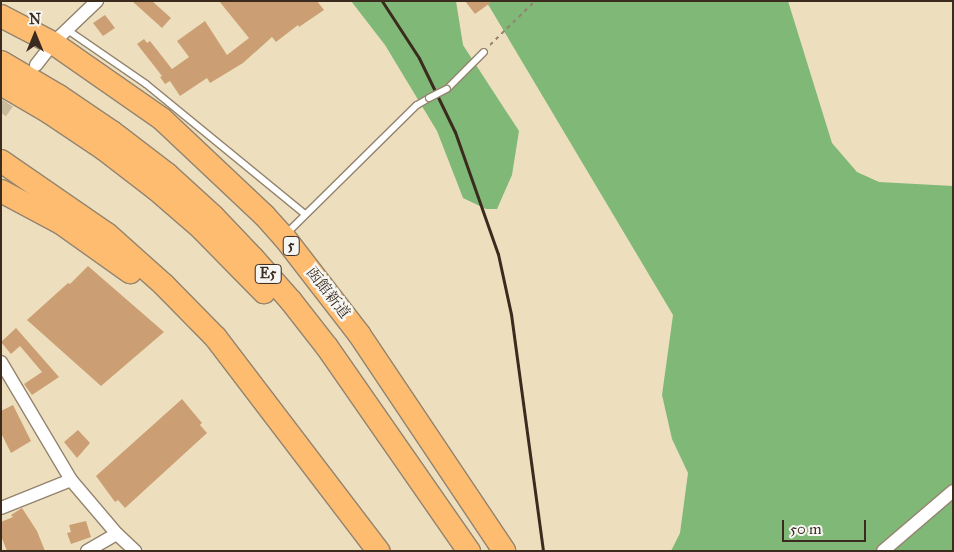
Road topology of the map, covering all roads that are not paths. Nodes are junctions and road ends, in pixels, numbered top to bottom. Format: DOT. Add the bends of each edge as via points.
graph roads {
  1 [pos="97,1"];
  2 [pos="1,16"];
  3 [pos="61,37"];
  4 [pos="484,52"];
  5 [pos="1,62"];
  6 [pos="36,64"];
  7 [pos="1,84"];
  8 [pos="1,161"];
  9 [pos="1,191"];
  10 [pos="305,214"];
  11 [pos="284,236"];
  12 [pos="216,338"];
  13 [pos="1,362"];
  14 [pos="71,480"];
  15 [pos="953,491"];
  16 [pos="1,508"];
  17 [pos="117,534"];
  18 [pos="87,551"];
  19 [pos="135,551"];
  20 [pos="378,551"];
  21 [pos="468,551"];
  22 [pos="504,551"];
  23 [pos="883,551"];
  1 -- 3 [label="street"];
  2 -- 3 [label="highway, 函館新道 / 5"];
  3 -- 6 [label="street"];
  3 -- 10 [label="lane" via="146,84"];
  3 -- 11 [label="highway, 函館新道 / 5" via="162,119"];
  4 -- 10 [label="lane, bridge" via="447,89 417,106"];
  5 -- 21 [label="highway, E5" via="112,132 213,216 291,301 327,347"];
  7 -- 21 [label="highway, E5" via="104,149 208,235 282,310"];
  8 -- 12 [label="highway" via="107,234"];
  9 -- 12 [label="highway" via="61,223 123,265 202,344"];
  10 -- 11 [label="lane"];
  11 -- 22 [label="highway, 函館新道 / 5" via="359,334"];
  12 -- 20 [label="highway"];
  13 -- 14 [label="street"];
  14 -- 16 [label="street"];
  14 -- 17 [label="street"];
  15 -- 23 [label="street"];
  17 -- 18 [label="street"];
  17 -- 19 [label="street"];
}
